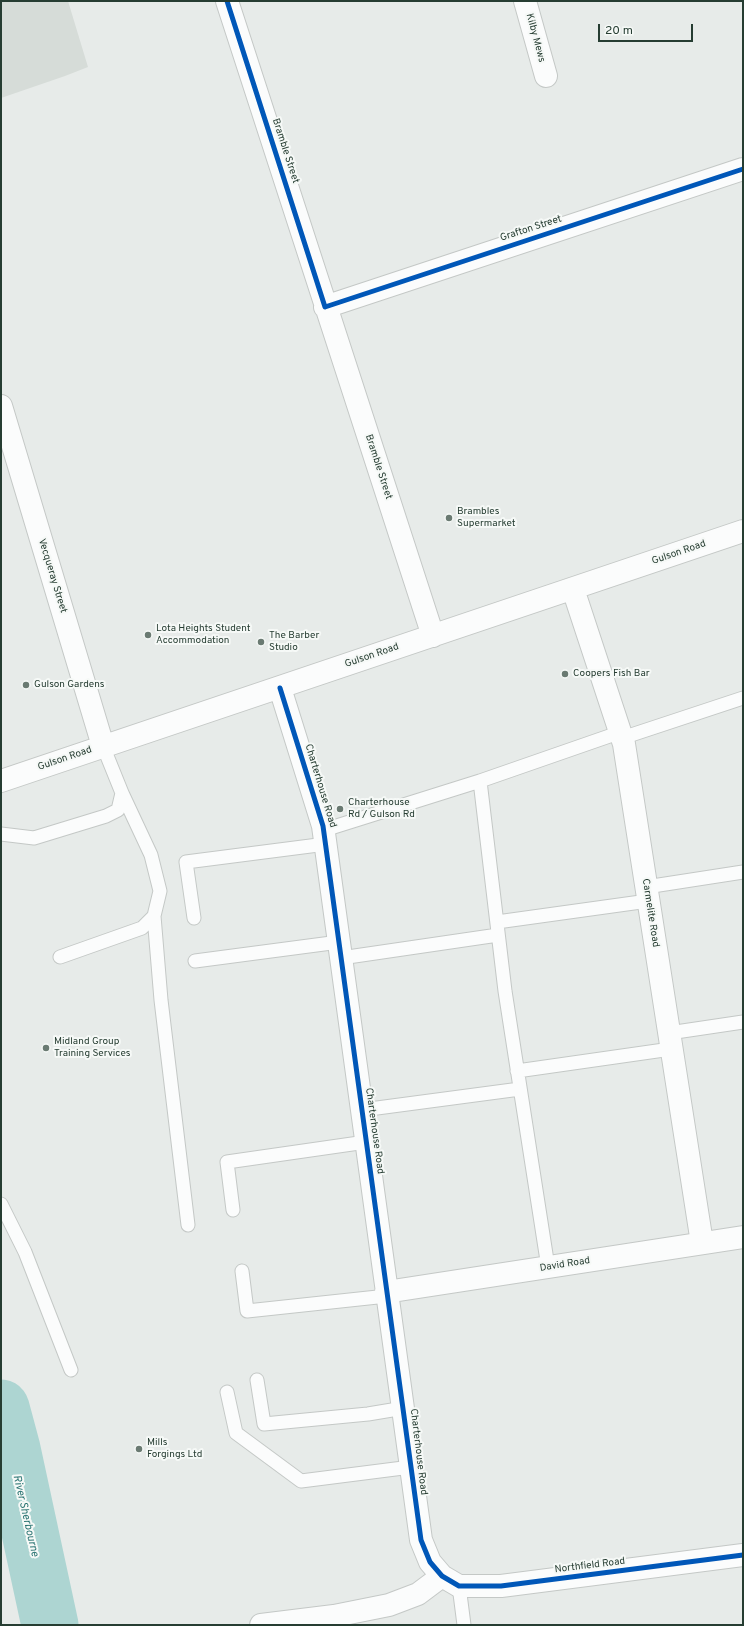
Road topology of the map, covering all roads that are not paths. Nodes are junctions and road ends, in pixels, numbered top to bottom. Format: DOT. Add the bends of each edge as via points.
graph roads {
  1 [pos="227,1"];
  2 [pos="525,1"];
  3 [pos="546,76"];
  4 [pos="743,168"];
  5 [pos="325,307"];
  6 [pos="1,406"];
  7 [pos="743,531"];
  8 [pos="573,589"];
  9 [pos="433,636"];
  10 [pos="280,688"];
  11 [pos="743,698"];
  12 [pos="622,735"];
  13 [pos="103,746"];
  14 [pos="1,780"];
  15 [pos="480,782"];
  16 [pos="122,793"];
  17 [pos="1,834"];
  18 [pos="325,837"];
  19 [pos="743,872"];
  20 [pos="647,894"];
  21 [pos="154,916"];
  22 [pos="194,918"];
  23 [pos="497,922"];
  24 [pos="498,935"];
  25 [pos="340,950"];
  26 [pos="60,957"];
  27 [pos="195,961"];
  28 [pos="743,1022"];
  29 [pos="670,1041"];
  30 [pos="518,1071"];
  31 [pos="520,1089"];
  32 [pos="362,1110"];
  33 [pos="366,1142"];
  34 [pos="1,1204"];
  35 [pos="233,1210"];
  36 [pos="188,1225"];
  37 [pos="743,1237"];
  38 [pos="702,1244"];
  39 [pos="548,1267"];
  40 [pos="242,1271"];
  41 [pos="386,1294"];
  42 [pos="71,1370"];
  43 [pos="257,1380"];
  44 [pos="227,1392"];
  45 [pos="404,1408"];
  46 [pos="412,1467"];
  47 [pos="743,1556"];
  48 [pos="451,1581"];
  49 [pos="357,1618"];
  50 [pos="261,1625"];
  51 [pos="464,1625"];
  1 -- 5 [label="street, Bramble Street"];
  2 -- 3 [label="street, Kilby Mews"];
  4 -- 5 [label="street, Grafton Street"];
  5 -- 9 [label="street, Bramble Street"];
  6 -- 13 [label="street, Vecqueray Street"];
  7 -- 8 [label="street, Gulson Road"];
  8 -- 9 [label="street, Gulson Road"];
  8 -- 12 [label="street, Carmelite Road"];
  9 -- 10 [label="street, Gulson Road"];
  10 -- 13 [label="street, Gulson Road"];
  10 -- 18 [label="street, Charterhouse Road"];
  11 -- 12 [label="lane"];
  12 -- 15 [label="lane"];
  12 -- 20 [label="street, Carmelite Road"];
  13 -- 14 [label="street, Gulson Road"];
  13 -- 16 [label="lane"];
  15 -- 18 [label="lane"];
  15 -- 23 [label="lane"];
  16 -- 17 [label="lane" via="118,810 106,816 34,838"];
  16 -- 21 [label="lane" via="151,855 160,891"];
  18 -- 22 [label="lane" via="186,862"];
  18 -- 25 [label="street, Charterhouse Road"];
  19 -- 20 [label="lane"];
  20 -- 23 [label="lane"];
  20 -- 29 [label="street, Carmelite Road"];
  21 -- 26 [label="lane" via="142,928"];
  21 -- 36 [label="lane" via="161,1000"];
  23 -- 24 [label="lane"];
  24 -- 25 [label="lane"];
  24 -- 30 [label="lane"];
  25 -- 27 [label="lane"];
  25 -- 32 [label="street, Charterhouse Road"];
  28 -- 29 [label="lane"];
  29 -- 30 [label="lane"];
  29 -- 38 [label="street, Carmelite Road"];
  30 -- 31 [label="lane"];
  31 -- 32 [label="lane"];
  31 -- 39 [label="lane"];
  32 -- 33 [label="street, Charterhouse Road"];
  33 -- 35 [label="lane" via="228,1162"];
  33 -- 41 [label="street, Charterhouse Road"];
  34 -- 42 [label="lane" via="25,1252"];
  37 -- 38 [label="street, David Road"];
  38 -- 39 [label="street, David Road"];
  39 -- 41 [label="street, David Road"];
  40 -- 41 [label="lane" via="247,1311"];
  41 -- 45 [label="street, Charterhouse Road"];
  43 -- 45 [label="lane" via="264,1424"];
  44 -- 46 [label="lane" via="236,1433 301,1481"];
  45 -- 46 [label="street, Charterhouse Road"];
  46 -- 48 [label="street, Charterhouse Road" via="421,1540 430,1562"];
  47 -- 48 [label="street, Northfield Road" via="501,1586"];
  48 -- 49 [label="street"];
  48 -- 51 [label="lane"];
  49 -- 50 [label="street" via="334,1616"];
}
